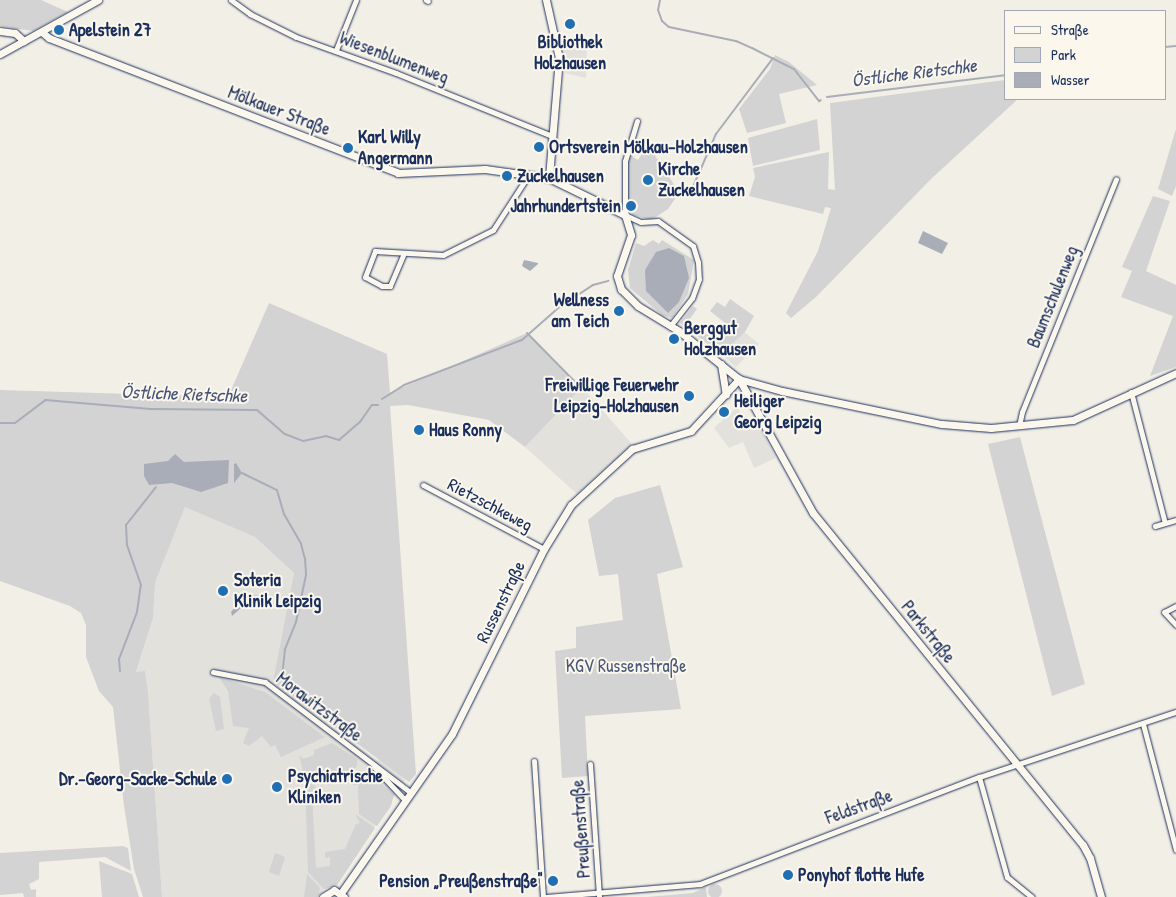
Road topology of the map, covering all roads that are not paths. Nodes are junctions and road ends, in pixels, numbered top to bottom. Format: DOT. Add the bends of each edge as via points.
graph roads {
  1 [pos="98,0"];
  2 [pos="231,0"];
  3 [pos="356,0"];
  4 [pos="546,0"];
  5 [pos="0,31"];
  6 [pos="42,32"];
  7 [pos="24,41"];
  8 [pos="336,50"];
  9 [pos="0,54"];
  10 [pos="637,121"];
  11 [pos="552,136"];
  12 [pos="528,176"];
  13 [pos="549,178"];
  14 [pos="1116,179"];
  15 [pos="625,214"];
  16 [pos="404,253"];
  17 [pos="670,326"];
  18 [pos="721,364"];
  19 [pos="1176,373"];
  20 [pos="739,379"];
  21 [pos="1131,392"];
  22 [pos="726,396"];
  23 [pos="1019,427"];
  24 [pos="423,485"];
  25 [pos="1176,520"];
  26 [pos="1165,523"];
  27 [pos="1155,526"];
  28 [pos="544,549"];
  29 [pos="1176,606"];
  30 [pos="1176,625"];
  31 [pos="214,672"];
  32 [pos="1176,712"];
  33 [pos="1143,724"];
  34 [pos="534,761"];
  35 [pos="590,764"];
  36 [pos="1017,765"];
  37 [pos="374,767"];
  38 [pos="979,777"];
  39 [pos="410,792"];
  40 [pos="405,800"];
  41 [pos="1176,850"];
  42 [pos="342,895"];
  43 [pos="599,895"];
  44 [pos="323,897"];
  45 [pos="545,897"];
  46 [pos="1032,897"];
  47 [pos="1101,897"];
  1 -- 6 [label="street"];
  2 -- 8 [label="street, Wiesenblumenweg" via="276,28"];
  3 -- 8 [label="street"];
  4 -- 11 [label="street" via="559,58"];
  5 -- 7 [label="street" via="15,33"];
  6 -- 7 [label="street"];
  6 -- 12 [label="street, Mölkauer Straße" via="49,38 398,174 484,169"];
  7 -- 9 [label="street"];
  8 -- 11 [label="street, Wiesenblumenweg"];
  10 -- 15 [label="street" via="625,161"];
  11 -- 13 [label="street"];
  12 -- 13 [label="street, Mölkauer Straße"];
  12 -- 16 [label="street" via="493,230 443,255"];
  13 -- 15 [label="street, Mölkauer Straße"];
  14 -- 23 [label="street, Baumschulenweg" via="1022,412"];
  15 -- 17 [label="street" via="632,234 617,276 618,284 638,306"];
  15 -- 17 [label="street" via="641,222 658,221 693,246 698,262 698,279 692,298"];
  16 -- 16 [label="street" via="375,251 365,277 382,286 390,286"];
  17 -- 18 [label="street"];
  18 -- 20 [label="street"];
  18 -- 22 [label="street"];
  19 -- 21 [label="street"];
  20 -- 22 [label="street, Russenstraße"];
  20 -- 23 [label="street" via="942,424 974,428"];
  20 -- 36 [label="street, Parkstraße" via="813,514"];
  21 -- 23 [label="street" via="1073,420"];
  21 -- 26 [label="street"];
  22 -- 28 [label="street, Russenstraße" via="692,431 632,449 571,505"];
  24 -- 28 [label="street, Rietzschkeweg"];
  25 -- 26 [label="street"];
  26 -- 27 [label="street"];
  28 -- 39 [label="street, Russenstraße" via="452,734"];
  29 -- 30 [label="street" via="1164,612"];
  31 -- 37 [label="street, Morawitzstraße" via="265,682"];
  32 -- 33 [label="street, Feldstraße"];
  33 -- 36 [label="street, Feldstraße"];
  33 -- 41 [label="street"];
  34 -- 45 [label="street, Feldstraße"];
  35 -- 43 [label="street, Preußenstraße"];
  36 -- 38 [label="street, Feldstraße"];
  36 -- 47 [label="street, Parkstraße" via="1088,852"];
  37 -- 39 [label="street, Morawitzstraße"];
  37 -- 40 [label="street, Morawitzstraße"];
  38 -- 43 [label="street, Feldstraße" via="700,884"];
  38 -- 46 [label="street" via="1007,877"];
  39 -- 40 [label="street, Russenstraße"];
  40 -- 42 [label="street, Russenstraße"];
  42 -- 44 [label="street" via="331,890"];
  43 -- 45 [label="street, Feldstraße"];
}
